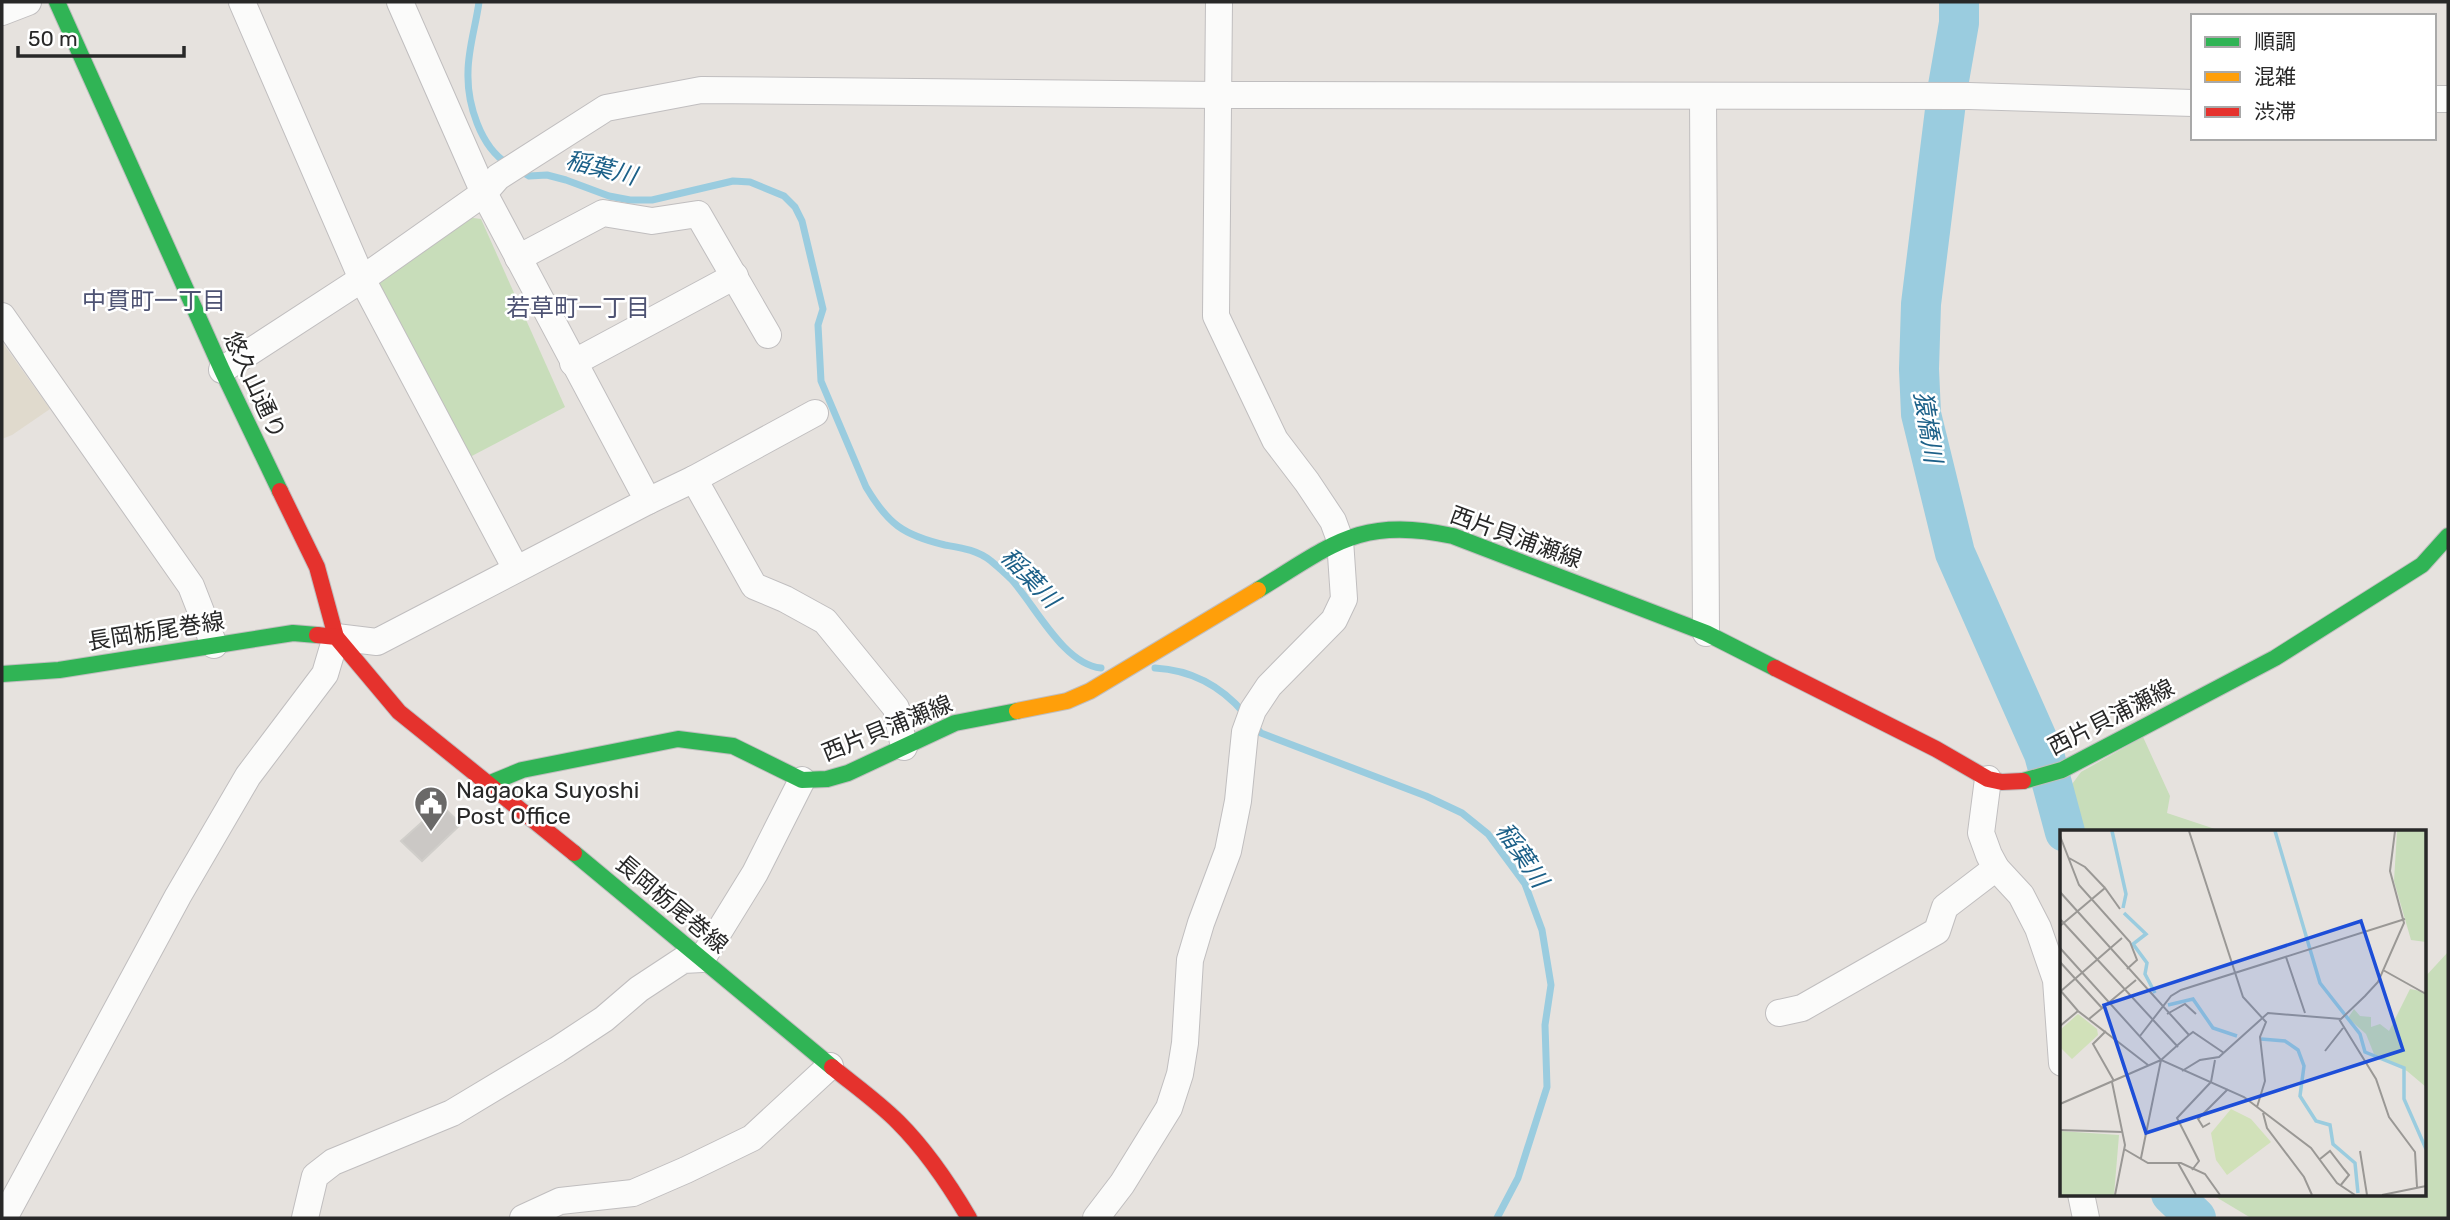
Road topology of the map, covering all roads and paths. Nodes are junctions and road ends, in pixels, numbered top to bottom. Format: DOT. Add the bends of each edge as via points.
graph roads {
  1 [pos="28,2"];
  2 [pos="57,2"];
  3 [pos="242,2"];
  4 [pos="400,2"];
  5 [pos="1219,2"];
  6 [pos="2,12"];
  7 [pos="1218,95"];
  8 [pos="1703,97"];
  9 [pos="2191,103"];
  10 [pos="491,185"];
  11 [pos="518,258"];
  12 [pos="735,276"];
  13 [pos="362,279"];
  14 [pos="2,316"];
  15 [pos="768,334"];
  16 [pos="573,363"];
  17 [pos="222,370"];
  18 [pos="815,413"];
  19 [pos="694,479"];
  20 [pos="648,500"];
  21 [pos="2448,536"];
  22 [pos="1340,540"];
  23 [pos="516,569"];
  24 [pos="1706,633"];
  25 [pos="336,637"];
  26 [pos="214,645"];
  27 [pos="2,674"];
  28 [pos="904,747"];
  29 [pos="1988,779"];
  30 [pos="802,780"];
  31 [pos="488,784"];
  32 [pos="1997,868"];
  33 [pos="702,959"];
  34 [pos="1779,1013"];
  35 [pos="2060,1035"];
  36 [pos="830,1066"];
  37 [pos="2082,1196"];
  38 [pos="4,1218"];
  39 [pos="305,1218"];
  40 [pos="523,1218"];
  41 [pos="969,1218"];
  42 [pos="1096,1218"];
  43 [pos="2087,1218"];
  1 -- 6 [label="street"];
  2 -- 17 [label="main road, 悠久山通り"];
  3 -- 13 [label="street"];
  4 -- 10 [label="street"];
  5 -- 7 [label="street"];
  7 -- 8 [label="street"];
  7 -- 10 [label="street" via="701,90 606,108"];
  7 -- 22 [label="street" via="1216,316 1275,440 1333,521"];
  8 -- 9 [label="street" via="1969,96"];
  8 -- 24 [label="street"];
  10 -- 11 [label="street"];
  10 -- 13 [label="street"];
  11 -- 12 [label="street" via="603,213 652,220 698,214"];
  11 -- 16 [label="street"];
  12 -- 15 [label="street"];
  12 -- 16 [label="street"];
  13 -- 17 [label="street"];
  13 -- 23 [label="street"];
  14 -- 26 [label="street" via="191,586"];
  16 -- 20 [label="street"];
  17 -- 25 [label="main road, 悠久山通り" via="317,567"];
  18 -- 19 [label="street"];
  19 -- 20 [label="street"];
  19 -- 28 [label="street" via="754,586 825,621 895,708"];
  20 -- 23 [label="street"];
  21 -- 29 [label="main road, 西片貝浦瀬線" via="2422,565 2275,658 2062,770 2018,782"];
  22 -- 24 [label="main road, 西片貝浦瀬線" via="1389,526 1452,536"];
  22 -- 28 [label="main road, 西片貝浦瀬線" via="1090,691 1067,701 955,723"];
  22 -- 42 [label="street" via="1344,599 1334,620 1269,686 1245,732 1228,851 1190,960 1185,1043 1169,1108"];
  23 -- 25 [label="street" via="377,642"];
  24 -- 29 [label="main road, 西片貝浦瀬線"];
  25 -- 26 [label="main road, 長岡栃尾巻線" via="293,633"];
  25 -- 31 [label="main road, 長岡栃尾巻線" via="399,712"];
  25 -- 38 [label="street" via="325,674 248,776"];
  26 -- 27 [label="main road, 長岡栃尾巻線" via="59,670"];
  28 -- 30 [label="main road, 西片貝浦瀬線" via="848,773"];
  29 -- 32 [label="street" via="1982,833"];
  30 -- 31 [label="main road, 西片貝浦瀬線" via="733,747 678,739 522,769"];
  30 -- 33 [label="street" via="755,873"];
  31 -- 33 [label="main road, 長岡栃尾巻線"];
  32 -- 34 [label="street" via="1945,907 1937,931 1802,1008"];
  32 -- 35 [label="street" via="2021,895 2038,928 2056,980"];
  33 -- 36 [label="main road, 長岡栃尾巻線"];
  33 -- 39 [label="street" via="683,960 604,1019 452,1113 333,1162 314,1176"];
  36 -- 40 [label="street" via="752,1138 633,1193 560,1202"];
  36 -- 41 [label="main road, 長岡栃尾巻線" via="925,1150"];
  37 -- 43 [label="street"];
}
